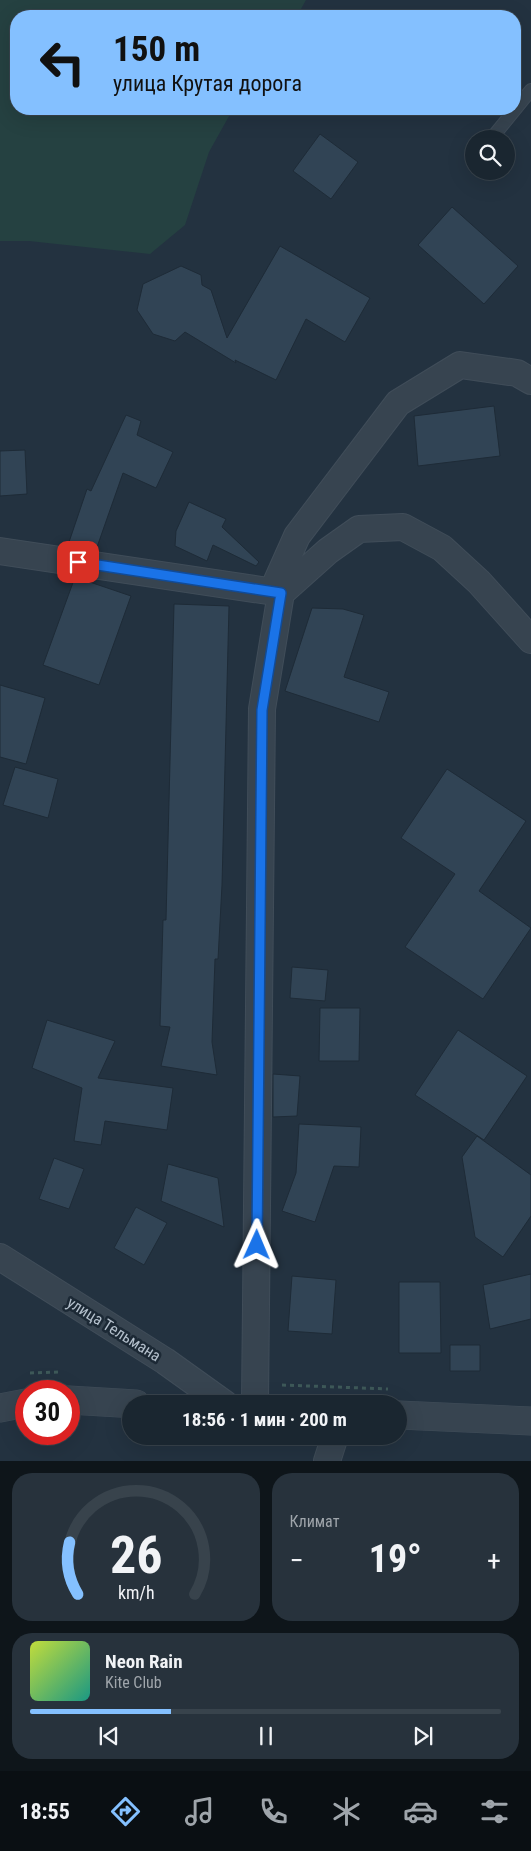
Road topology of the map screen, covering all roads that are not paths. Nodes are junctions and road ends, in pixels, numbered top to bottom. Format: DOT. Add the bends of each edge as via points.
graph roads {
  1 [pos="531,90"];
  2 [pos="521,102"];
  3 [pos="511,115"];
  4 [pos="498,130"];
  5 [pos="531,381"];
  6 [pos="0,551"];
  7 [pos="276,593"];
  8 [pos="531,640"];
  9 [pos="0,1257"];
  10 [pos="212,1395"];
  11 [pos="255,1395"];
  12 [pos="80,1401"];
  13 [pos="122,1403"];
  14 [pos="15,1405"];
  15 [pos="0,1408"];
  16 [pos="407,1415"];
  17 [pos="531,1421"];
  18 [pos="332,1445"];
  19 [pos="327,1461"];
  1 -- 2 [label="lane"];
  3 -- 4 [label="lane"];
  5 -- 7 [label="street" via="518,373 460,365 398,403 297,536"];
  6 -- 7 [label="street"];
  7 -- 8 [label="street" via="359,529 403,527 442,548 479,582"];
  7 -- 11 [label="street" via="262,710"];
  9 -- 10 [label="street, улица Тельмана"];
  12 -- 13 [label="street"];
  14 -- 15 [label="street"];
  16 -- 17 [label="street"];
  18 -- 19 [label="street"];
}
